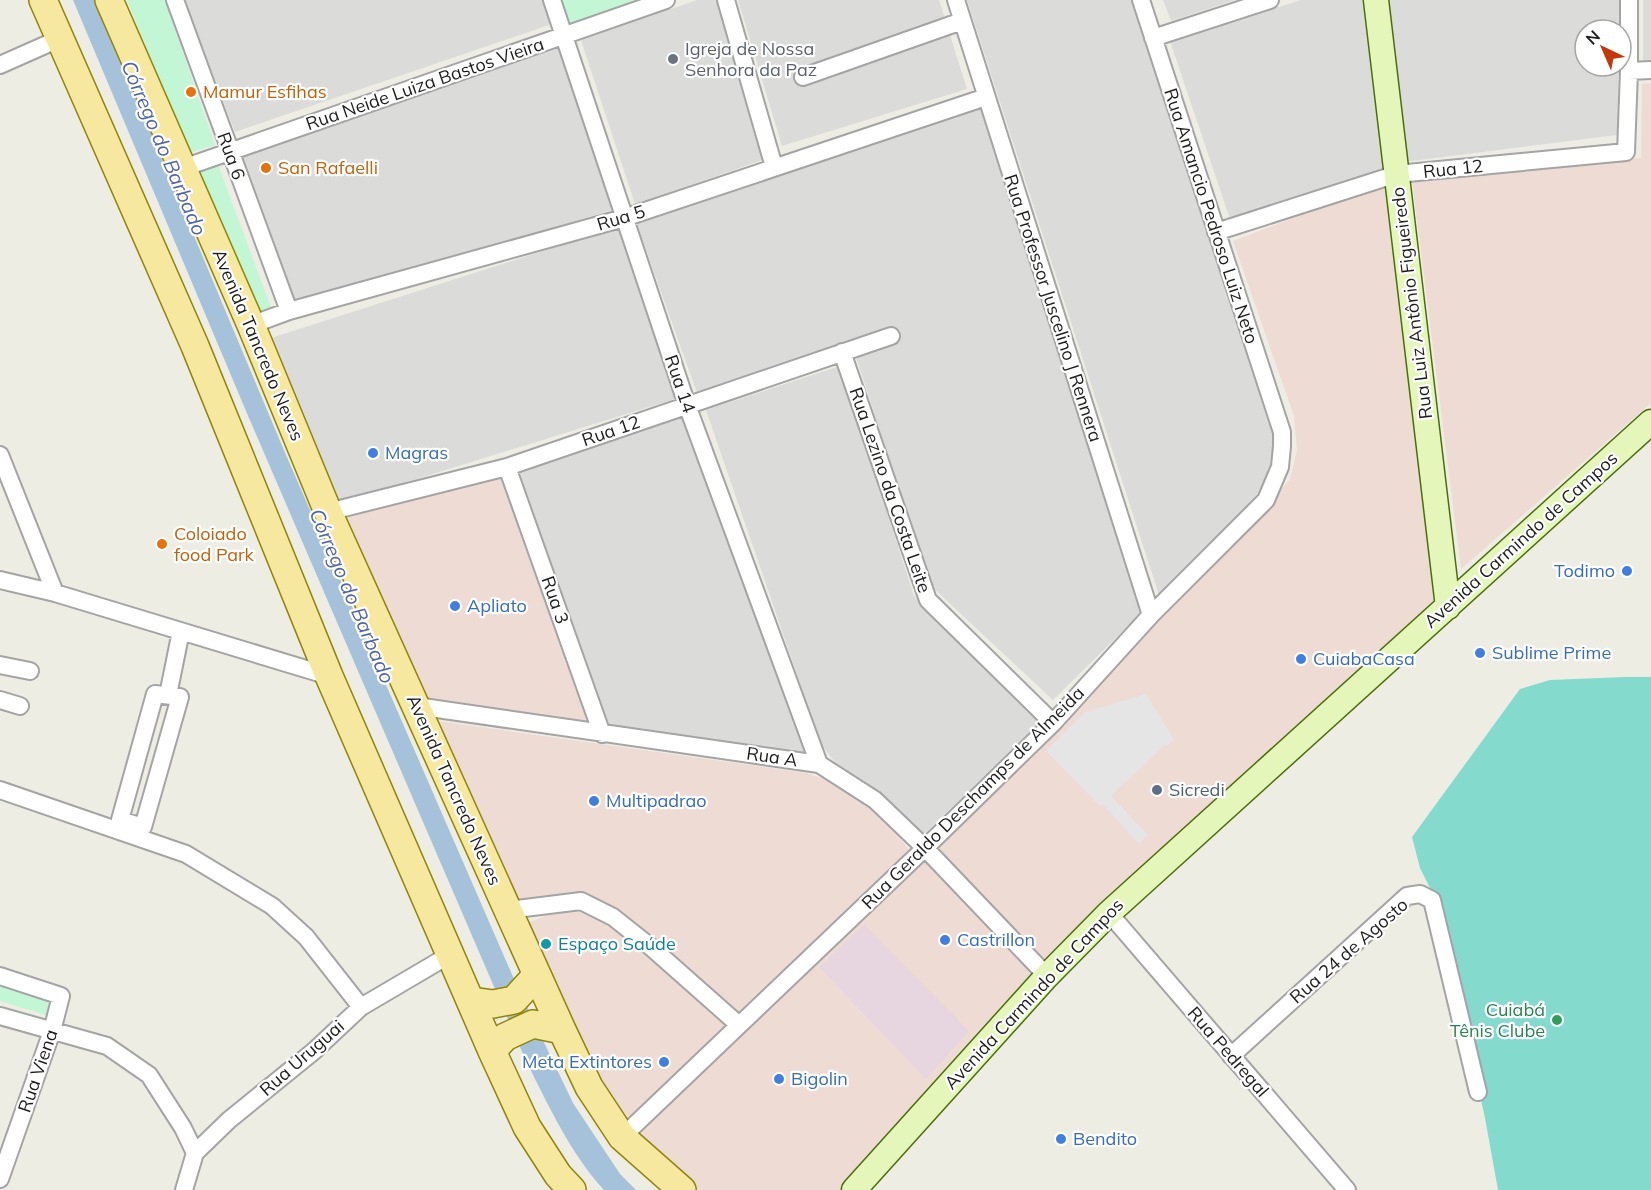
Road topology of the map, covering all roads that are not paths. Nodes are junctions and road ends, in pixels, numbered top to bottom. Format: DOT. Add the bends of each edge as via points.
graph roads {
  1 [pos="43,0"];
  2 [pos="109,0"];
  3 [pos="175,0"];
  4 [pos="552,0"];
  5 [pos="666,0"];
  6 [pos="726,0"];
  7 [pos="956,0"];
  8 [pos="1141,0"];
  9 [pos="1270,0"];
  10 [pos="1376,0"];
  11 [pos="1629,0"];
  12 [pos="1629,18"];
  13 [pos="962,21"];
  14 [pos="564,34"];
  15 [pos="1153,38"];
  16 [pos="61,39"];
  17 [pos="0,64"];
  18 [pos="1651,70"];
  19 [pos="1633,71"];
  20 [pos="803,76"];
  21 [pos="1629,78"];
  22 [pos="986,97"];
  23 [pos="230,152"];
  24 [pos="774,167"];
  25 [pos="183,168"];
  26 [pos="1397,174"];
  27 [pos="624,218"];
  28 [pos="1216,232"];
  29 [pos="289,311"];
  30 [pos="251,325"];
  31 [pos="891,336"];
  32 [pos="842,352"];
  33 [pos="687,405"];
  34 [pos="1651,422"];
  35 [pos="1282,432"];
  36 [pos="0,455"];
  37 [pos="507,467"];
  38 [pos="328,512"];
  39 [pos="0,580"];
  40 [pos="55,593"];
  41 [pos="1448,607"];
  42 [pos="1151,615"];
  43 [pos="181,631"];
  44 [pos="0,665"];
  45 [pos="30,672"];
  46 [pos="329,676"];
  47 [pos="168,695"];
  48 [pos="0,700"];
  49 [pos="20,706"];
  50 [pos="416,706"];
  51 [pos="1053,723"];
  52 [pos="602,734"];
  53 [pos="819,764"];
  54 [pos="0,790"];
  55 [pos="925,848"];
  56 [pos="508,910"];
  57 [pos="1108,913"];
  58 [pos="451,954"];
  59 [pos="537,975"];
  60 [pos="0,976"];
  61 [pos="1047,976"];
  62 [pos="493,1002"];
  63 [pos="361,1007"];
  64 [pos="0,1016"];
  65 [pos="739,1024"];
  66 [pos="562,1030"];
  67 [pos="52,1031"];
  68 [pos="499,1044"];
  69 [pos="1231,1056"];
  70 [pos="1478,1092"];
  71 [pos="622,1137"];
  72 [pos="195,1153"];
  73 [pos="0,1179"];
  74 [pos="183,1190"];
  75 [pos="572,1190"];
  76 [pos="682,1190"];
  77 [pos="854,1190"];
  78 [pos="1347,1190"];
  1 -- 16 [label="main road"];
  2 -- 25 [label="main road, Avenida Tancredo Neves"];
  3 -- 23 [label="street, Rua 6"];
  4 -- 14 [label="street, Rua 14"];
  5 -- 14 [label="street, Rua Neide Luiza Bastos Vieira"];
  6 -- 24 [label="street"];
  7 -- 13 [label="street, Rua Professor Juscelino J Rennera"];
  8 -- 15 [label="street, Rua Amancio Pedroso Luiz Neto"];
  9 -- 15 [label="street"];
  10 -- 26 [label="main road, Rua Luiz Antônio Figueiredo"];
  11 -- 12 [label="street"];
  13 -- 20 [label="street"];
  13 -- 22 [label="street, Rua Professor Juscelino J Rennera"];
  14 -- 23 [label="street, Rua Neide Luiza Bastos Vieira"];
  14 -- 27 [label="street, Rua 14"];
  15 -- 28 [label="street, Rua Amancio Pedroso Luiz Neto"];
  16 -- 17 [label="street"];
  16 -- 46 [label="main road" via="195,345"];
  18 -- 19 [label="street"];
  21 -- 26 [label="street, Rua 12" via="1626,152"];
  22 -- 24 [label="street, Rua 5"];
  22 -- 42 [label="street, Rua Professor Juscelino J Rennera"];
  23 -- 25 [label="street, Rua Neide Luiza Bastos Vieira"];
  23 -- 29 [label="street, Rua 6"];
  24 -- 27 [label="street, Rua 5"];
  25 -- 30 [label="main road, Avenida Tancredo Neves"];
  26 -- 28 [label="street, Rua 12"];
  26 -- 41 [label="main road, Rua Luiz Antônio Figueiredo"];
  27 -- 29 [label="street, Rua 5"];
  27 -- 33 [label="street, Rua 14"];
  28 -- 35 [label="street, Rua Amancio Pedroso Luiz Neto"];
  29 -- 30 [label="street, Rua 5"];
  30 -- 38 [label="main road, Avenida Tancredo Neves"];
  31 -- 32 [label="street, Rua 12"];
  32 -- 33 [label="street, Rua 12"];
  32 -- 51 [label="street, Rua Lezino da Costa Leite" via="928,600"];
  33 -- 37 [label="street, Rua 12"];
  33 -- 53 [label="street, Rua 14"];
  34 -- 41 [label="main road, Avenida Carmindo de Campos"];
  35 -- 42 [label="street, Rua Geraldo Deschamps de Almeida" via="1280,467 1266,500"];
  36 -- 40 [label="street"];
  37 -- 38 [label="street, Rua 12"];
  37 -- 52 [label="street, Rua 3"];
  38 -- 50 [label="main road, Avenida Tancredo Neves"];
  39 -- 40 [label="street"];
  40 -- 43 [label="street"];
  41 -- 57 [label="main road, Avenida Carmindo de Campos"];
  42 -- 51 [label="street, Rua Geraldo Deschamps de Almeida"];
  43 -- 46 [label="street"];
  43 -- 47 [label="street"];
  44 -- 45 [label="street"];
  46 -- 58 [label="main road"];
  47 -- 47 [label="street" via="155,694 120,820 143,827 180,697"];
  48 -- 49 [label="street"];
  50 -- 52 [label="street, Rua A"];
  50 -- 56 [label="main road, Avenida Tancredo Neves"];
  51 -- 55 [label="street, Rua Geraldo Deschamps de Almeida"];
  52 -- 53 [label="street, Rua A"];
  53 -- 55 [label="street, Rua A" via="875,800"];
  54 -- 63 [label="street" via="196,860 272,906 306,937"];
  55 -- 61 [label="street, Rua A"];
  55 -- 65 [label="street, Rua Geraldo Deschamps de Almeida"];
  56 -- 59 [label="main road, Avenida Tancredo Neves"];
  56 -- 65 [label="street" via="581,901 613,917"];
  57 -- 61 [label="main road, Avenida Carmindo de Campos"];
  57 -- 69 [label="street, Rua Pedregal"];
  58 -- 62 [label="main road"];
  58 -- 63 [label="street, Rua Uruguai"];
  59 -- 62 [label="main road"];
  59 -- 66 [label="main road, Avenida Tancredo Neves"];
  60 -- 67 [label="street, Rua Viena" via="61,996"];
  61 -- 77 [label="main road, Avenida Carmindo de Campos"];
  62 -- 68 [label="main road"];
  63 -- 72 [label="street, Rua Uruguai"];
  64 -- 67 [label="street"];
  65 -- 71 [label="street, Rua Geraldo Deschamps de Almeida"];
  66 -- 68 [label="main road" via="533,1024"];
  66 -- 71 [label="main road, Avenida Tancredo Neves" via="589,1087"];
  67 -- 72 [label="street" via="107,1046 148,1075"];
  67 -- 73 [label="street, Rua Viena"];
  68 -- 75 [label="main road" via="527,1127"];
  69 -- 70 [label="street, Rua 24 de Agosto" via="1407,896 1420,894 1432,900"];
  69 -- 78 [label="street, Rua Pedregal"];
  71 -- 76 [label="main road, Avenida Tancredo Neves"];
  72 -- 74 [label="street, Rua Uruguai"];
}
